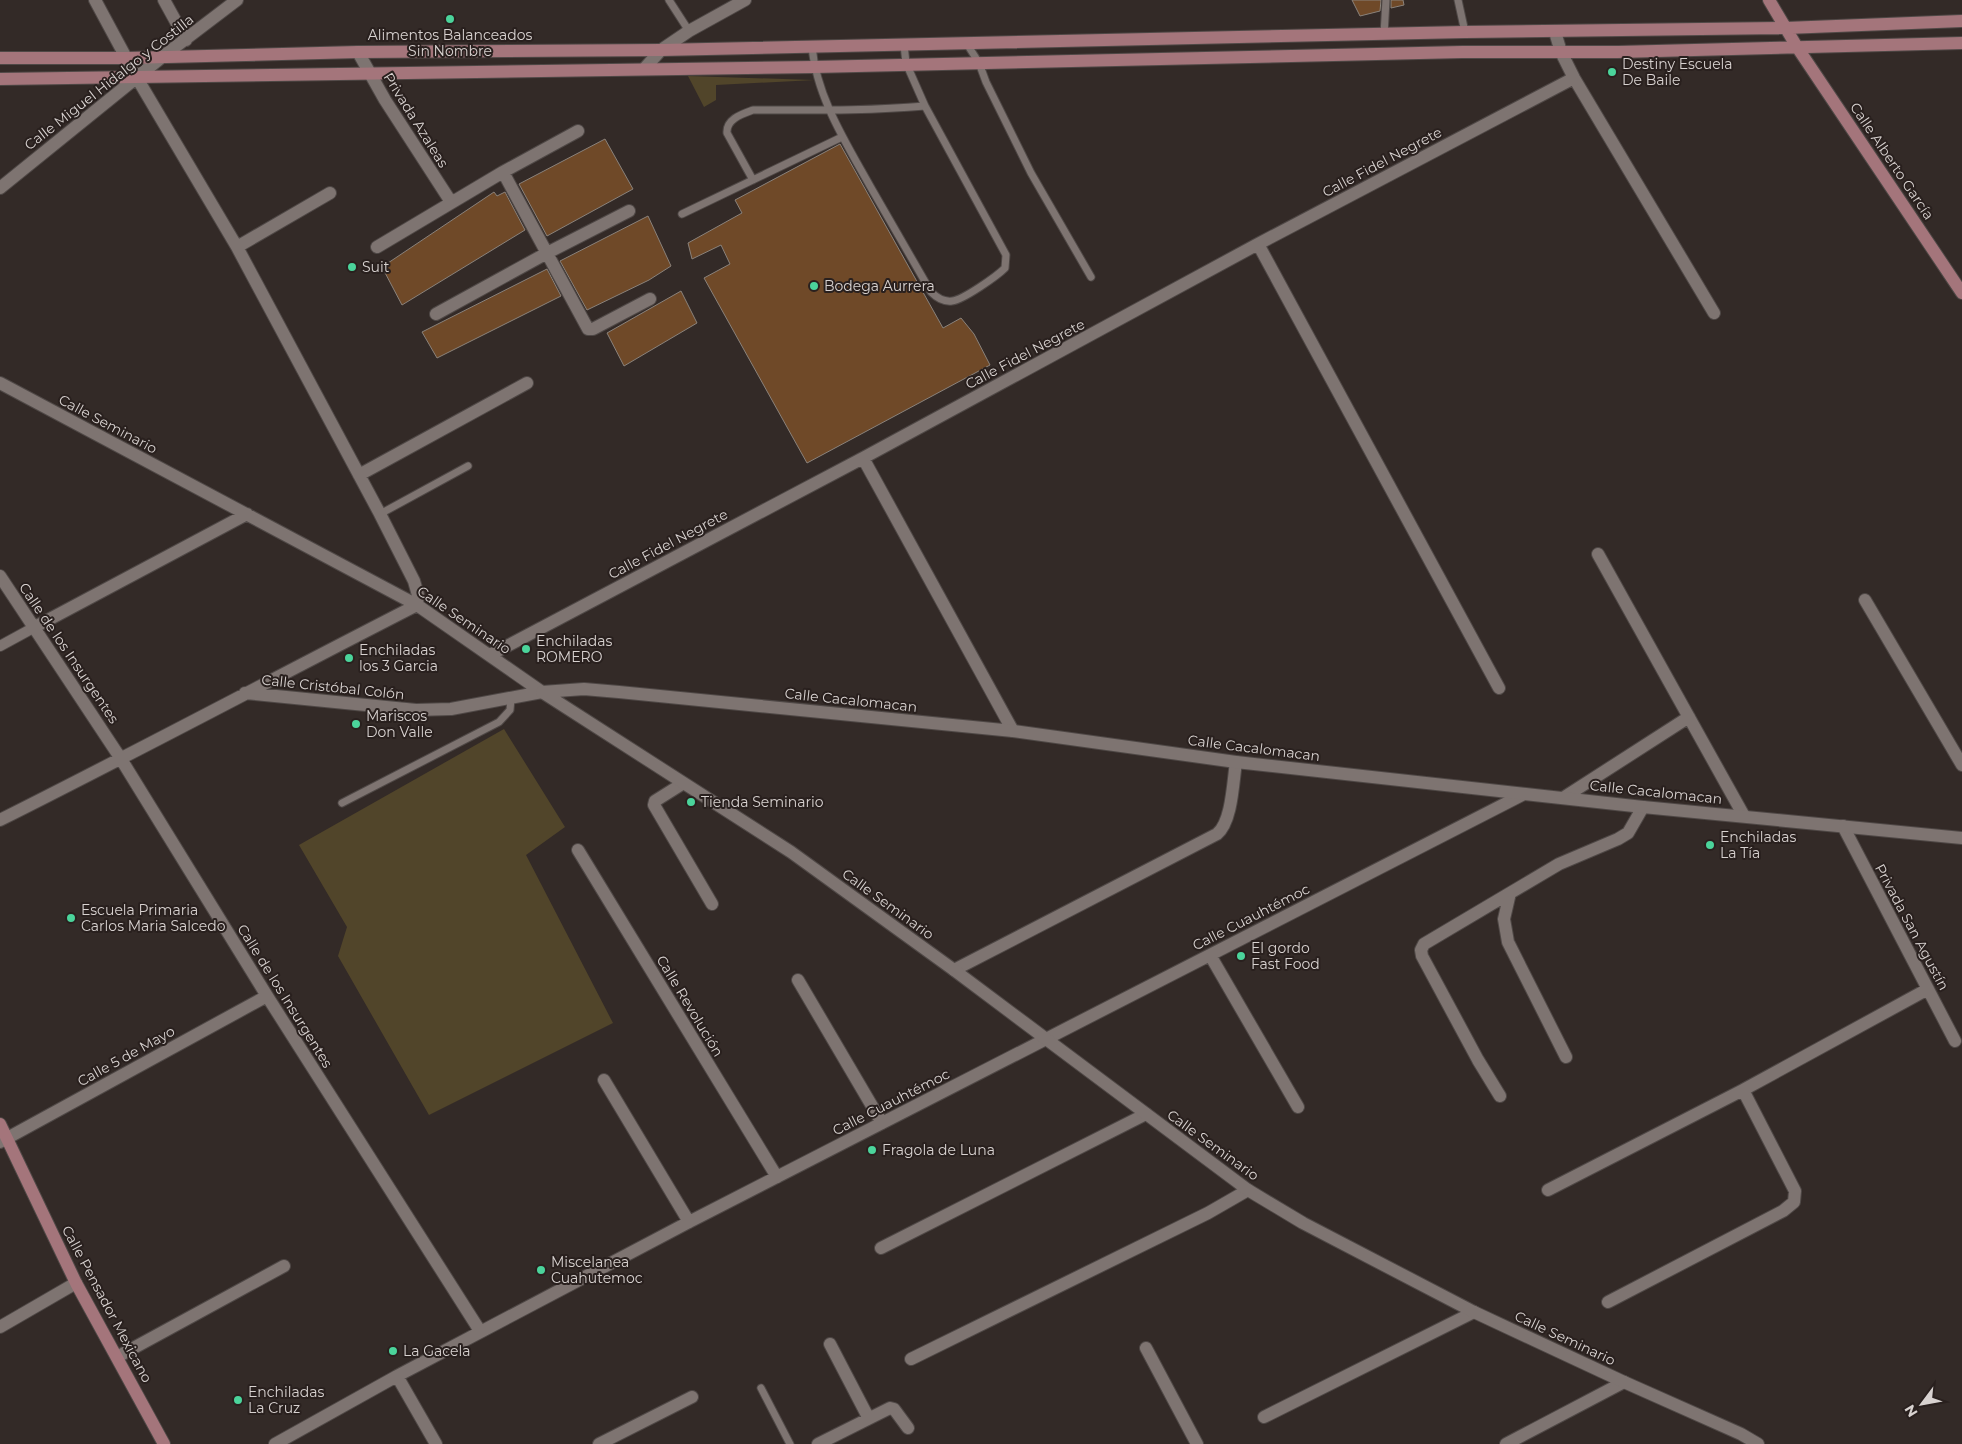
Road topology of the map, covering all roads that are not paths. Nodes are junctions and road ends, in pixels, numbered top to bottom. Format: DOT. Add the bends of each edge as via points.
graph roads {
  1 [pos="95,0"];
  2 [pos="164,0"];
  3 [pos="237,0"];
  4 [pos="669,0"];
  5 [pos="745,0"];
  6 [pos="1386,0"];
  7 [pos="1458,0"];
  8 [pos="1769,0"];
  9 [pos="1962,21"];
  10 [pos="1786,28"];
  11 [pos="689,32"];
  12 [pos="1465,32"];
  13 [pos="1555,32"];
  14 [pos="1384,35"];
  15 [pos="186,40"];
  16 [pos="967,44"];
  17 [pos="1962,44"];
  18 [pos="904,45"];
  19 [pos="812,46"];
  20 [pos="1797,46"];
  21 [pos="661,50"];
  22 [pos="358,52"];
  23 [pos="1562,52"];
  24 [pos="162,57"];
  25 [pos="0,58"];
  26 [pos="127,58"];
  27 [pos="979,63"];
  28 [pos="906,64"];
  29 [pos="814,67"];
  30 [pos="644,69"];
  31 [pos="369,73"];
  32 [pos="137,78"];
  33 [pos="1574,78"];
  34 [pos="0,79"];
  35 [pos="925,106"];
  36 [pos="830,110"];
  37 [pos="578,131"];
  38 [pos="842,137"];
  39 [pos="504,172"];
  40 [pos="753,180"];
  41 [pos="0,188"];
  42 [pos="330,193"];
  43 [pos="451,202"];
  44 [pos="629,211"];
  45 [pos="682,214"];
  46 [pos="1258,244"];
  47 [pos="236,247"];
  48 [pos="377,247"];
  49 [pos="547,253"];
  50 [pos="1092,277"];
  51 [pos="1962,293"];
  52 [pos="650,300"];
  53 [pos="1714,313"];
  54 [pos="436,314"];
  55 [pos="0,383"];
  56 [pos="527,383"];
  57 [pos="863,458"];
  58 [pos="468,466"];
  59 [pos="359,475"];
  60 [pos="247,514"];
  61 [pos="380,514"];
  62 [pos="1598,554"];
  63 [pos="0,576"];
  64 [pos="1865,600"];
  65 [pos="417,605"];
  66 [pos="34,628"];
  67 [pos="0,646"];
  68 [pos="490,655"];
  69 [pos="1499,688"];
  70 [pos="542,692"];
  71 [pos="244,693"];
  72 [pos="511,699"];
  73 [pos="1689,717"];
  74 [pos="1013,731"];
  75 [pos="121,759"];
  76 [pos="1236,762"];
  77 [pos="1962,765"];
  78 [pos="682,784"];
  79 [pos="1524,794"];
  80 [pos="1563,798"];
  81 [pos="342,803"];
  82 [pos="1643,808"];
  83 [pos="1744,816"];
  84 [pos="0,820"];
  85 [pos="1843,826"];
  86 [pos="1962,838"];
  87 [pos="578,850"];
  88 [pos="1510,893"];
  89 [pos="712,904"];
  90 [pos="1210,955"];
  91 [pos="954,970"];
  92 [pos="798,980"];
  93 [pos="1928,989"];
  94 [pos="267,996"];
  95 [pos="1047,1040"];
  96 [pos="1955,1041"];
  97 [pos="1566,1057"];
  98 [pos="604,1080"];
  99 [pos="1743,1090"];
  100 [pos="1500,1096"];
  101 [pos="1298,1107"];
  102 [pos="1146,1114"];
  103 [pos="882,1123"];
  104 [pos="0,1124"];
  105 [pos="4,1140"];
  106 [pos="777,1177"];
  107 [pos="1248,1190"];
  108 [pos="1548,1190"];
  109 [pos="689,1222"];
  110 [pos="881,1248"];
  111 [pos="284,1266"];
  112 [pos="76,1283"];
  113 [pos="1608,1302"];
  114 [pos="1474,1312"];
  115 [pos="0,1327"];
  116 [pos="480,1332"];
  117 [pos="830,1344"];
  118 [pos="1146,1348"];
  119 [pos="118,1357"];
  120 [pos="911,1359"];
  121 [pos="397,1376"];
  122 [pos="1624,1382"];
  123 [pos="760,1388"];
  124 [pos="692,1397"];
  125 [pos="868,1417"];
  126 [pos="1264,1417"];
  127 [pos="908,1428"];
  128 [pos="1528,1439"];
  129 [pos="164,1444"];
  130 [pos="275,1444"];
  131 [pos="436,1444"];
  132 [pos="599,1444"];
  133 [pos="790,1444"];
  134 [pos="818,1444"];
  135 [pos="1197,1444"];
  136 [pos="1506,1444"];
  137 [pos="1758,1444"];
  1 -- 26 [label="street"];
  2 -- 15 [label="street"];
  3 -- 15 [label="street, Calle Miguel Hidalgo y Costilla"];
  4 -- 11 [label="lane"];
  5 -- 11 [label="street"];
  6 -- 14 [label="lane"];
  7 -- 12 [label="lane"];
  8 -- 10 [label="main road, Calle Alberto García"];
  9 -- 10 [label="main road"];
  10 -- 13 [label="main road"];
  10 -- 20 [label="main road, Calle Alberto García"];
  11 -- 21 [label="street"];
  12 -- 13 [label="main road"];
  12 -- 14 [label="main road"];
  13 -- 23 [label="street"];
  14 -- 16 [label="main road"];
  15 -- 24 [label="street, Calle Miguel Hidalgo y Costilla"];
  16 -- 18 [label="main road"];
  16 -- 27 [label="lane"];
  17 -- 20 [label="main road"];
  18 -- 19 [label="main road"];
  18 -- 28 [label="lane"];
  19 -- 21 [label="main road"];
  19 -- 29 [label="lane"];
  20 -- 23 [label="main road"];
  20 -- 51 [label="main road, Calle Alberto García"];
  21 -- 22 [label="main road"];
  21 -- 30 [label="street"];
  22 -- 24 [label="main road"];
  22 -- 31 [label="street, Privada Azaleas"];
  23 -- 27 [label="main road"];
  23 -- 33 [label="street"];
  24 -- 26 [label="main road"];
  24 -- 32 [label="street, Calle Miguel Hidalgo y Costilla"];
  25 -- 26 [label="main road"];
  26 -- 32 [label="street"];
  27 -- 28 [label="main road"];
  27 -- 50 [label="lane" via="1031,173"];
  28 -- 29 [label="main road"];
  28 -- 35 [label="lane"];
  29 -- 30 [label="main road"];
  29 -- 36 [label="lane"];
  30 -- 31 [label="main road"];
  31 -- 32 [label="main road"];
  31 -- 43 [label="street, Privada Azaleas"];
  32 -- 34 [label="main road"];
  32 -- 41 [label="street, Calle Miguel Hidalgo y Costilla"];
  32 -- 47 [label="street"];
  33 -- 46 [label="street, Calle Fidel Negrete"];
  33 -- 53 [label="street"];
  35 -- 36 [label="lane"];
  35 -- 38 [label="lane" via="1006,255 1007,263 1000,273 952,301 942,300 931,292"];
  36 -- 38 [label="lane"];
  36 -- 40 [label="lane" via="753,110 730,122 726,127 727,133"];
  37 -- 39 [label="street"];
  38 -- 40 [label="lane"];
  39 -- 43 [label="street"];
  39 -- 49 [label="street"];
  40 -- 45 [label="lane"];
  42 -- 47 [label="street"];
  43 -- 48 [label="street"];
  44 -- 49 [label="street"];
  46 -- 57 [label="street, Calle Fidel Negrete"];
  46 -- 69 [label="street"];
  47 -- 59 [label="street"];
  49 -- 52 [label="street" via="588,329"];
  49 -- 54 [label="street"];
  55 -- 60 [label="street, Calle Seminario"];
  56 -- 59 [label="street"];
  57 -- 68 [label="street, Calle Fidel Negrete"];
  57 -- 74 [label="street"];
  58 -- 61 [label="lane"];
  59 -- 61 [label="street"];
  60 -- 65 [label="street, Calle Seminario"];
  60 -- 66 [label="street"];
  61 -- 65 [label="street" via="414,581"];
  62 -- 73 [label="street"];
  63 -- 66 [label="street, Calle de los Insurgentes"];
  64 -- 77 [label="street"];
  65 -- 68 [label="street, Calle Seminario"];
  65 -- 71 [label="street"];
  66 -- 67 [label="street"];
  66 -- 75 [label="street, Calle de los Insurgentes"];
  68 -- 70 [label="street, Calle Seminario"];
  70 -- 72 [label="street, Calle Cristóbal Colón"];
  70 -- 74 [label="street, Calle Cacalomacan" via="584,689"];
  70 -- 78 [label="street, Calle Seminario"];
  71 -- 72 [label="street, Calle Cristóbal Colón" via="416,710 451,709"];
  71 -- 75 [label="street, Calle Cristóbal Colón"];
  72 -- 81 [label="lane" via="510,710 499,722"];
  73 -- 80 [label="street"];
  73 -- 83 [label="street"];
  74 -- 76 [label="street, Calle Cacalomacan"];
  75 -- 84 [label="street, Calle Cristóbal Colón"];
  75 -- 94 [label="street, Calle de los Insurgentes"];
  76 -- 79 [label="street, Calle Cacalomacan"];
  76 -- 91 [label="street" via="1227,821 1217,834"];
  78 -- 89 [label="street" via="654,805"];
  78 -- 91 [label="street, Calle Seminario" via="791,852"];
  79 -- 80 [label="street, Calle Cacalomacan"];
  79 -- 90 [label="street, Calle Cuauhtémoc"];
  80 -- 82 [label="street, Calle Cacalomacan"];
  82 -- 83 [label="street, Calle Cacalomacan"];
  82 -- 88 [label="street" via="1628,833 1559,864"];
  83 -- 85 [label="street, Calle Cacalomacan"];
  85 -- 86 [label="street, Calle Cacalomacan"];
  85 -- 93 [label="street, Privada San Agustín"];
  87 -- 106 [label="street, Calle Revolución"];
  88 -- 97 [label="street" via="1504,920 1508,942"];
  88 -- 100 [label="street" via="1430,939 1421,950"];
  90 -- 95 [label="street, Calle Cuauhtémoc"];
  90 -- 101 [label="street"];
  91 -- 95 [label="street, Calle Seminario"];
  92 -- 103 [label="street"];
  93 -- 96 [label="street, Privada San Agustín"];
  93 -- 99 [label="street"];
  94 -- 105 [label="street, Calle 5 de Mayo"];
  94 -- 116 [label="street, Calle de los Insurgentes"];
  95 -- 102 [label="street, Calle Seminario"];
  95 -- 103 [label="street, Calle Cuauhtémoc"];
  98 -- 109 [label="street"];
  99 -- 108 [label="street"];
  99 -- 113 [label="street" via="1795,1191 1794,1202 1783,1211"];
  102 -- 107 [label="street, Calle Seminario"];
  102 -- 110 [label="street"];
  103 -- 106 [label="street, Calle Cuauhtémoc"];
  104 -- 105 [label="main road, Calle Pensador Mexicano"];
  105 -- 112 [label="main road, Calle Pensador Mexicano"];
  106 -- 109 [label="street, Calle Cuauhtémoc"];
  107 -- 114 [label="street, Calle Seminario" via="1303,1223"];
  107 -- 120 [label="street" via="1208,1213"];
  109 -- 116 [label="street, Calle Cuauhtémoc"];
  111 -- 119 [label="street"];
  112 -- 115 [label="street"];
  112 -- 119 [label="main road, Calle Pensador Mexicano"];
  114 -- 122 [label="street, Calle Seminario"];
  114 -- 126 [label="street"];
  116 -- 121 [label="street, Calle Cuauhtémoc"];
  117 -- 125 [label="street"];
  118 -- 135 [label="street"];
  119 -- 129 [label="main road, Calle Pensador Mexicano"];
  121 -- 130 [label="street, Calle Cuauhtémoc"];
  121 -- 131 [label="street"];
  122 -- 128 [label="street"];
  122 -- 137 [label="street, Calle Seminario"];
  123 -- 133 [label="lane"];
  124 -- 132 [label="street"];
  125 -- 127 [label="street" via="892,1408"];
  125 -- 134 [label="street"];
  128 -- 136 [label="street"];
}
